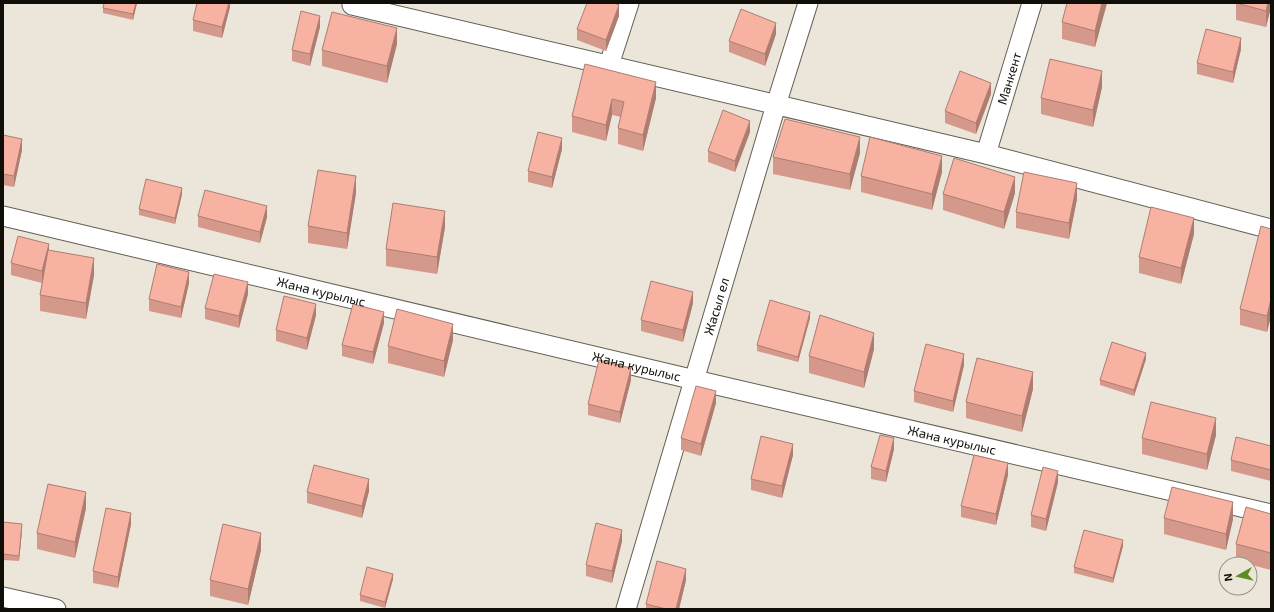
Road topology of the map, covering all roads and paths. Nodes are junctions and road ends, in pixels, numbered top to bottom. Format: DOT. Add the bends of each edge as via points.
graph roads {
  1 [pos="629,3"];
  2 [pos="808,3"];
  3 [pos="1032,3"];
  4 [pos="352,4"];
  5 [pos="609,65"];
  6 [pos="776,105"];
  7 [pos="986,154"];
  8 [pos="3,216"];
  9 [pos="1271,229"];
  10 [pos="695,380"];
  11 [pos="1271,514"];
  12 [pos="3,597"];
  13 [pos="56,609"];
  14 [pos="626,609"];
  1 -- 5 [label="street"];
  2 -- 6 [label="street, Жасыл ел"];
  3 -- 7 [label="street, Манкент"];
  4 -- 5 [label="street"];
  5 -- 6 [label="street"];
  6 -- 7 [label="street"];
  6 -- 10 [label="street, Жасыл ел"];
  7 -- 9 [label="street"];
  8 -- 10 [label="street, Жана курылыс"];
  10 -- 11 [label="street, Жана курылыс"];
  10 -- 14 [label="street, Жасыл ел"];
  12 -- 13 [label="street"];
}
